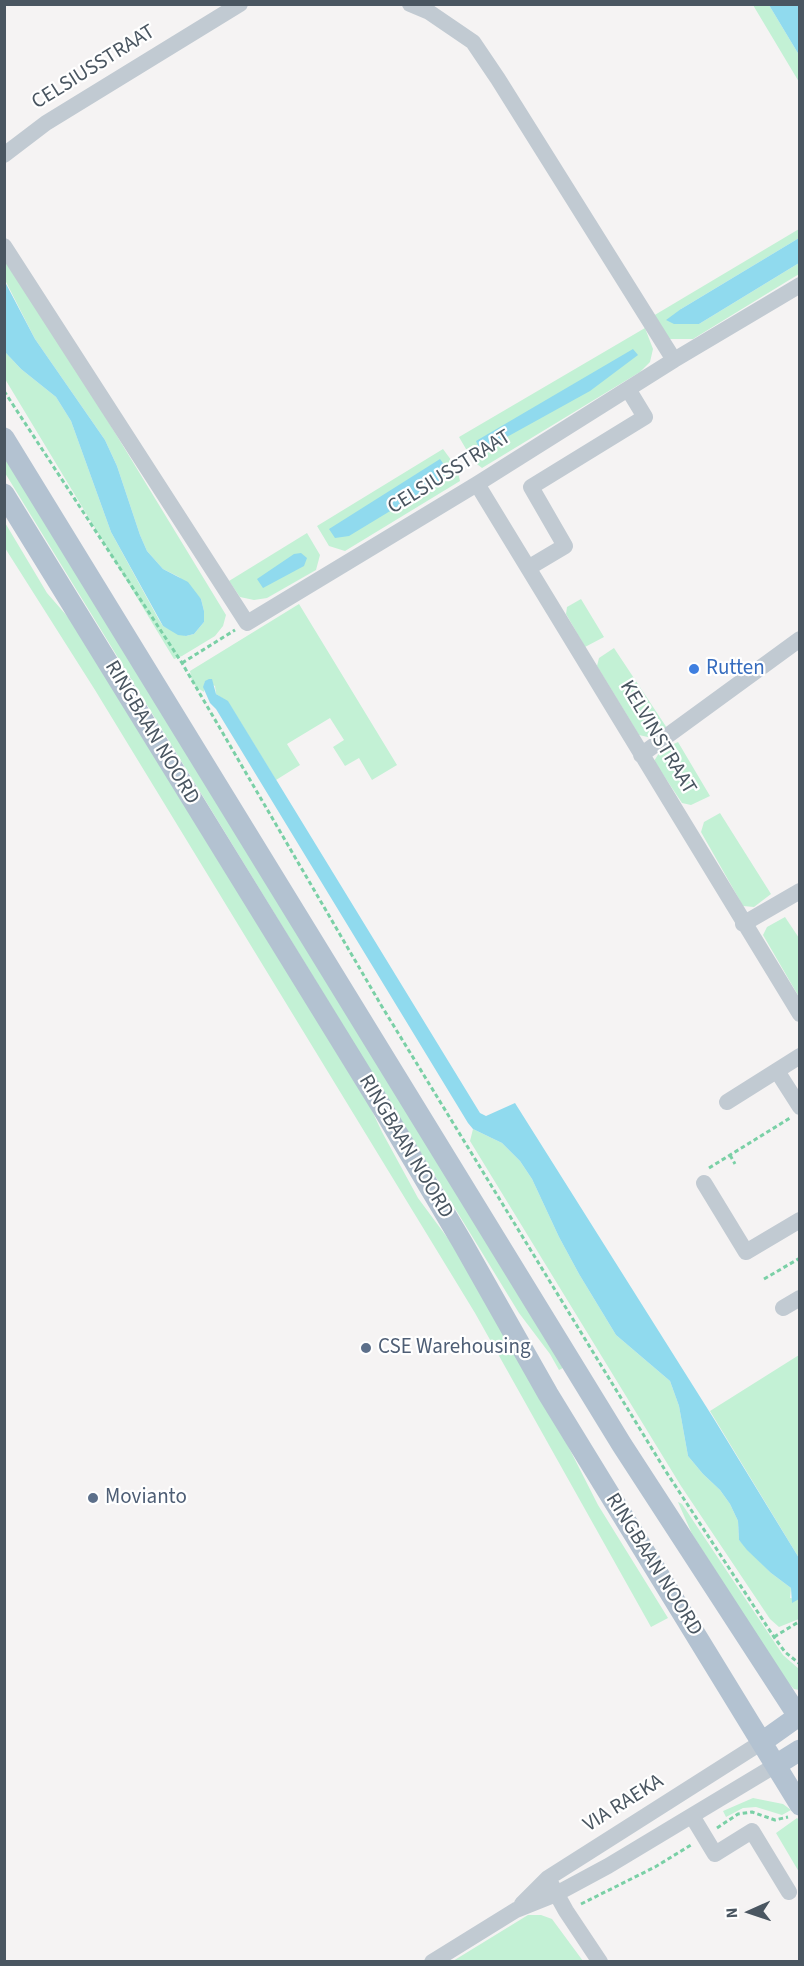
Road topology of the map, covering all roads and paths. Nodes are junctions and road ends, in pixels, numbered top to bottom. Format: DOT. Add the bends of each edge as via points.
graph roads {
  1 [pos="240,4"];
  2 [pos="411,4"];
  3 [pos="4,155"];
  4 [pos="4,246"];
  5 [pos="800,285"];
  6 [pos="674,360"];
  7 [pos="628,389"];
  8 [pos="4,391"];
  9 [pos="4,438"];
  10 [pos="477,484"];
  11 [pos="4,494"];
  12 [pos="528,568"];
  13 [pos="247,623"];
  14 [pos="800,639"];
  15 [pos="182,663"];
  16 [pos="641,755"];
  17 [pos="800,891"];
  18 [pos="743,924"];
  19 [pos="800,1014"];
  20 [pos="800,1056"];
  21 [pos="777,1071"];
  22 [pos="727,1102"];
  23 [pos="795,1112"];
  24 [pos="730,1155"];
  25 [pos="735,1164"];
  26 [pos="704,1183"];
  27 [pos="800,1220"];
  28 [pos="800,1257"];
  29 [pos="764,1279"];
  30 [pos="800,1298"];
  31 [pos="783,1308"];
  32 [pos="800,1621"];
  33 [pos="774,1637"];
  34 [pos="800,1664"];
  35 [pos="799,1717"];
  36 [pos="762,1742"];
  37 [pos="800,1750"];
  38 [pos="776,1765"];
  39 [pos="796,1810"];
  40 [pos="692,1816"];
  41 [pos="704,1836"];
  42 [pos="548,1878"];
  43 [pos="789,1892"];
  44 [pos="556,1894"];
  45 [pos="516,1910"];
  46 [pos="566,1911"];
  47 [pos="432,1962"];
  48 [pos="600,1962"];
  1 -- 3 [label="street, CELSIUSSTRAAT" via="46,123"];
  2 -- 6 [label="street" via="473,42"];
  4 -- 13 [label="street"];
  5 -- 6 [label="street, CELSIUSSTRAAT"];
  6 -- 7 [label="street, CELSIUSSTRAAT"];
  7 -- 10 [label="street, CELSIUSSTRAAT"];
  7 -- 12 [label="street" via="645,417 531,487 565,546"];
  8 -- 15 [label="path"];
  9 -- 35 [label="main road, RINGBAAN NOORD" via="622,1445"];
  10 -- 12 [label="street, KELVINSTRAAT"];
  10 -- 13 [label="street, CELSIUSSTRAAT"];
  11 -- 36 [label="main road, RINGBAAN NOORD" via="386,1114 548,1394"];
  12 -- 16 [label="street, KELVINSTRAAT"];
  13 -- 15 [label="path"];
  14 -- 16 [label="street"];
  15 -- 33 [label="path" via="381,1005 665,1470"];
  16 -- 18 [label="street, KELVINSTRAAT"];
  17 -- 18 [label="street"];
  18 -- 19 [label="street, KELVINSTRAAT"];
  20 -- 21 [label="street"];
  21 -- 22 [label="street"];
  21 -- 23 [label="street"];
  23 -- 24 [label="path"];
  24 -- 25 [label="path"];
  24 -- 26 [label="path" via="699,1174"];
  26 -- 27 [label="street" via="746,1252"];
  28 -- 29 [label="path"];
  30 -- 31 [label="street"];
  32 -- 33 [label="path"];
  33 -- 34 [label="path"];
  35 -- 36 [label="main road"];
  36 -- 38 [label="main road, RINGBAAN NOORD"];
  36 -- 42 [label="street, VIA RAEKA"];
  37 -- 38 [label="main road"];
  38 -- 39 [label="main road, RINGBAAN NOORD"];
  38 -- 40 [label="street, VIA RAEKA"];
  39 -- 41 [label="path" via="775,1820 752,1812 738,1814"];
  40 -- 41 [label="street"];
  40 -- 44 [label="street, VIA RAEKA"];
  41 -- 43 [label="street" via="715,1854 752,1831"];
  41 -- 46 [label="path" via="655,1867"];
  42 -- 44 [label="street"];
  42 -- 45 [label="street, VIA RAEKA"];
  44 -- 45 [label="street, VIA RAEKA"];
  44 -- 46 [label="street"];
  45 -- 47 [label="street, VIA RAEKA"];
  46 -- 48 [label="street"];
}
